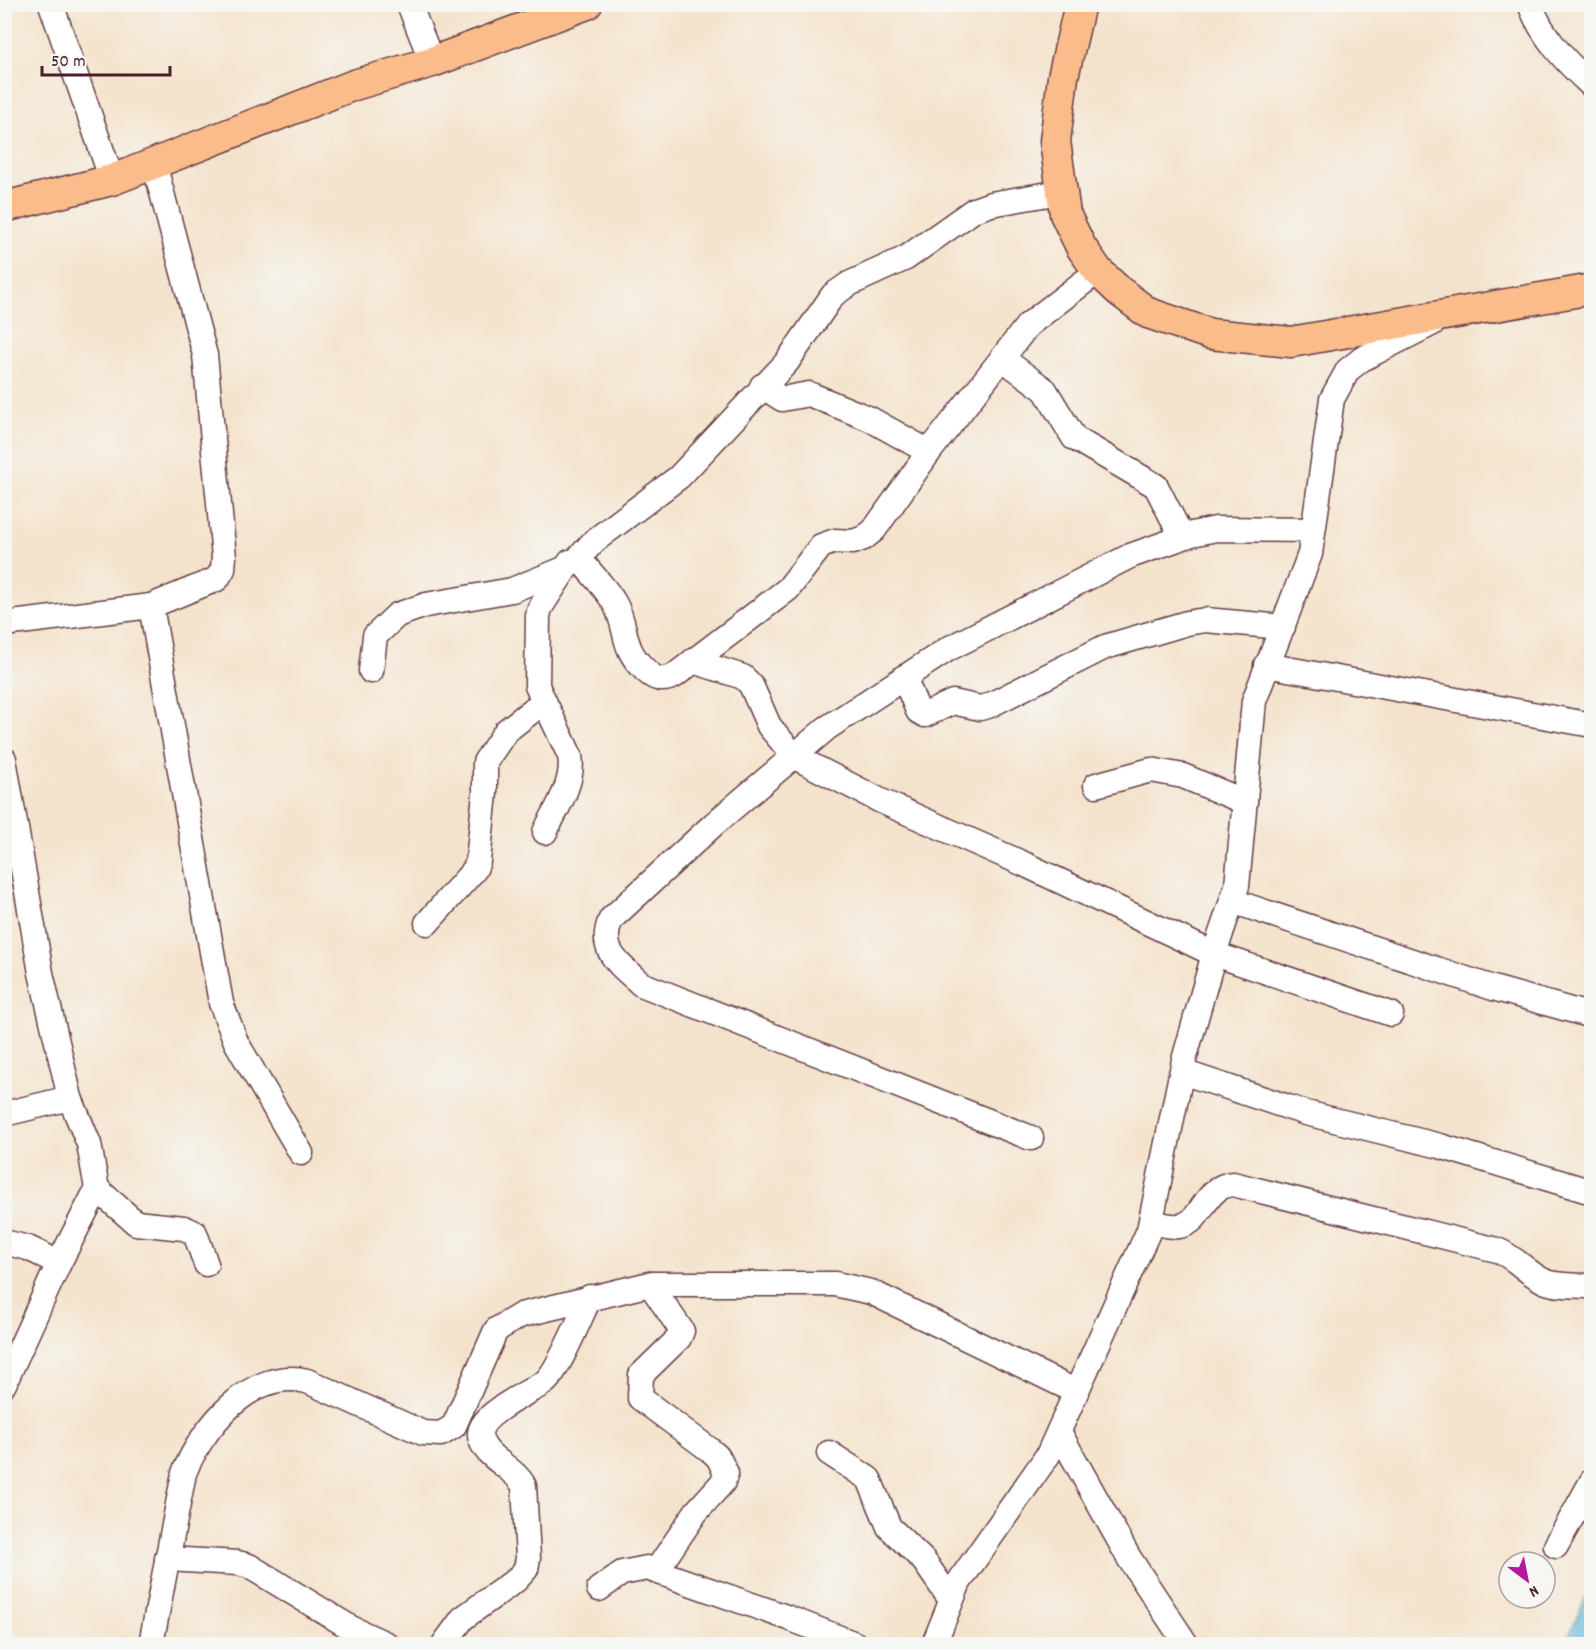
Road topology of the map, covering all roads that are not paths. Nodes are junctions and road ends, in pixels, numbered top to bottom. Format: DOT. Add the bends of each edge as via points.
graph roads {
  1 [pos="51,4"];
  2 [pos="409,4"];
  3 [pos="587,4"];
  4 [pos="1080,4"];
  5 [pos="1530,4"];
  6 [pos="432,62"];
  7 [pos="1592,86"];
  8 [pos="154,164"];
  9 [pos="112,180"];
  10 [pos="1060,192"];
  11 [pos="4,207"];
  12 [pos="1098,271"];
  13 [pos="1592,289"];
  14 [pos="1454,313"];
  15 [pos="1003,359"];
  16 [pos="762,387"];
  17 [pos="929,452"];
  18 [pos="1313,530"];
  19 [pos="1182,537"];
  20 [pos="570,565"];
  21 [pos="151,606"];
  22 [pos="4,624"];
  23 [pos="1283,627"];
  24 [pos="693,661"];
  25 [pos="1266,666"];
  26 [pos="371,671"];
  27 [pos="904,677"];
  28 [pos="543,702"];
  29 [pos="1592,725"];
  30 [pos="795,757"];
  31 [pos="4,759"];
  32 [pos="1096,785"];
  33 [pos="1245,802"];
  34 [pos="545,832"];
  35 [pos="1232,901"];
  36 [pos="427,924"];
  37 [pos="1214,954"];
  38 [pos="1390,1014"];
  39 [pos="1592,1016"];
  40 [pos="1182,1072"];
  41 [pos="70,1098"];
  42 [pos="4,1114"];
  43 [pos="1031,1138"];
  44 [pos="301,1154"];
  45 [pos="98,1189"];
  46 [pos="1592,1192"];
  47 [pos="1151,1222"];
  48 [pos="4,1242"];
  49 [pos="59,1263"];
  50 [pos="206,1264"];
  51 [pos="650,1284"];
  52 [pos="1592,1286"];
  53 [pos="590,1297"];
  54 [pos="4,1384"];
  55 [pos="1077,1392"];
  56 [pos="1059,1432"];
  57 [pos="829,1453"];
  58 [pos="1592,1481"];
  59 [pos="1556,1546"];
  60 [pos="167,1559"];
  61 [pos="656,1571"];
  62 [pos="598,1589"];
  63 [pos="951,1600"];
  64 [pos="151,1644"];
  65 [pos="386,1644"];
  66 [pos="444,1644"];
  67 [pos="855,1644"];
  68 [pos="934,1644"];
  69 [pos="1186,1644"];
  1 -- 9 [label="street"];
  2 -- 6 [label="street"];
  3 -- 6 [label="main road"];
  4 -- 10 [label="main road" via="1063,77 1055,141"];
  5 -- 7 [label="street" via="1545,36"];
  6 -- 8 [label="main road" via="354,85"];
  8 -- 9 [label="main road"];
  8 -- 21 [label="street" via="205,355 224,569 217,579"];
  9 -- 11 [label="main road"];
  10 -- 12 [label="main road" via="1065,214"];
  10 -- 16 [label="street" via="974,210 906,258 849,284 833,295 794,354"];
  12 -- 14 [label="main road" via="1148,313 1210,333 1291,342"];
  12 -- 15 [label="street" via="1039,315"];
  13 -- 14 [label="main road"];
  14 -- 18 [label="street" via="1362,358 1339,383 1332,399"];
  15 -- 17 [label="street"];
  15 -- 19 [label="street" via="1045,390 1074,438 1156,486"];
  16 -- 17 [label="street" via="782,399 809,394 870,419"];
  16 -- 20 [label="street" via="679,477 594,541"];
  17 -- 24 [label="street" via="874,530 853,542 835,541 821,546 788,589"];
  18 -- 19 [label="street" via="1216,530"];
  18 -- 23 [label="street" via="1310,554"];
  19 -- 27 [label="street" via="1106,567"];
  20 -- 24 [label="street" via="583,563 615,604 629,652 651,676 665,680"];
  20 -- 26 [label="street" via="512,590 426,605 397,615 375,636"];
  20 -- 28 [label="street" via="538,616 536,675"];
  21 -- 22 [label="street"];
  21 -- 44 [label="street" via="221,1003 236,1042"];
  23 -- 25 [label="street"];
  23 -- 27 [label="street" via="1205,620 1187,623 1105,647 980,708 953,702 925,715 918,711"];
  24 -- 30 [label="street" via="743,678 751,685 769,726"];
  25 -- 29 [label="street"];
  25 -- 33 [label="street" via="1254,701"];
  27 -- 30 [label="street" via="848,712"];
  28 -- 34 [label="street" via="572,766"];
  28 -- 36 [label="street" via="514,723 488,754 476,869"];
  30 -- 37 [label="street" via="881,801"];
  30 -- 43 [label="street" via="714,824 611,920 605,933 616,961 641,984"];
  31 -- 41 [label="street" via="41,973"];
  32 -- 33 [label="street" via="1151,770 1183,776"];
  33 -- 35 [label="street" via="1238,886"];
  35 -- 37 [label="street"];
  35 -- 39 [label="street"];
  37 -- 38 [label="street"];
  37 -- 40 [label="street"];
  40 -- 46 [label="street" via="1305,1113 1440,1146"];
  40 -- 47 [label="street"];
  41 -- 42 [label="street"];
  41 -- 45 [label="street" via="89,1144"];
  45 -- 49 [label="street"];
  45 -- 50 [label="street" via="136,1224 184,1228 195,1233"];
  47 -- 52 [label="street" via="1187,1224 1214,1190 1233,1184 1497,1250 1552,1284"];
  47 -- 55 [label="street" via="1144,1248"];
  48 -- 49 [label="street"];
  49 -- 54 [label="street"];
  51 -- 53 [label="street"];
  51 -- 55 [label="street" via="853,1287 871,1292"];
  51 -- 61 [label="street" via="681,1331 679,1338 641,1375 640,1398 718,1457 726,1473"];
  53 -- 60 [label="street" via="521,1315 496,1330 454,1426 441,1434 423,1433 291,1377 249,1392 233,1402 192,1453 184,1473"];
  53 -- 66 [label="street" via="547,1381 496,1412 481,1428 480,1438 485,1447 524,1486 528,1558 522,1575 464,1618"];
  55 -- 56 [label="street"];
  56 -- 63 [label="street" via="1048,1455 959,1582"];
  56 -- 69 [label="street" via="1130,1558"];
  57 -- 63 [label="street" via="869,1479 888,1527 924,1561"];
  58 -- 59 [label="street"];
  60 -- 64 [label="street"];
  60 -- 65 [label="street" via="249,1566 351,1628"];
  61 -- 62 [label="street" via="634,1569"];
  61 -- 67 [label="street"];
  63 -- 68 [label="street"];
}
